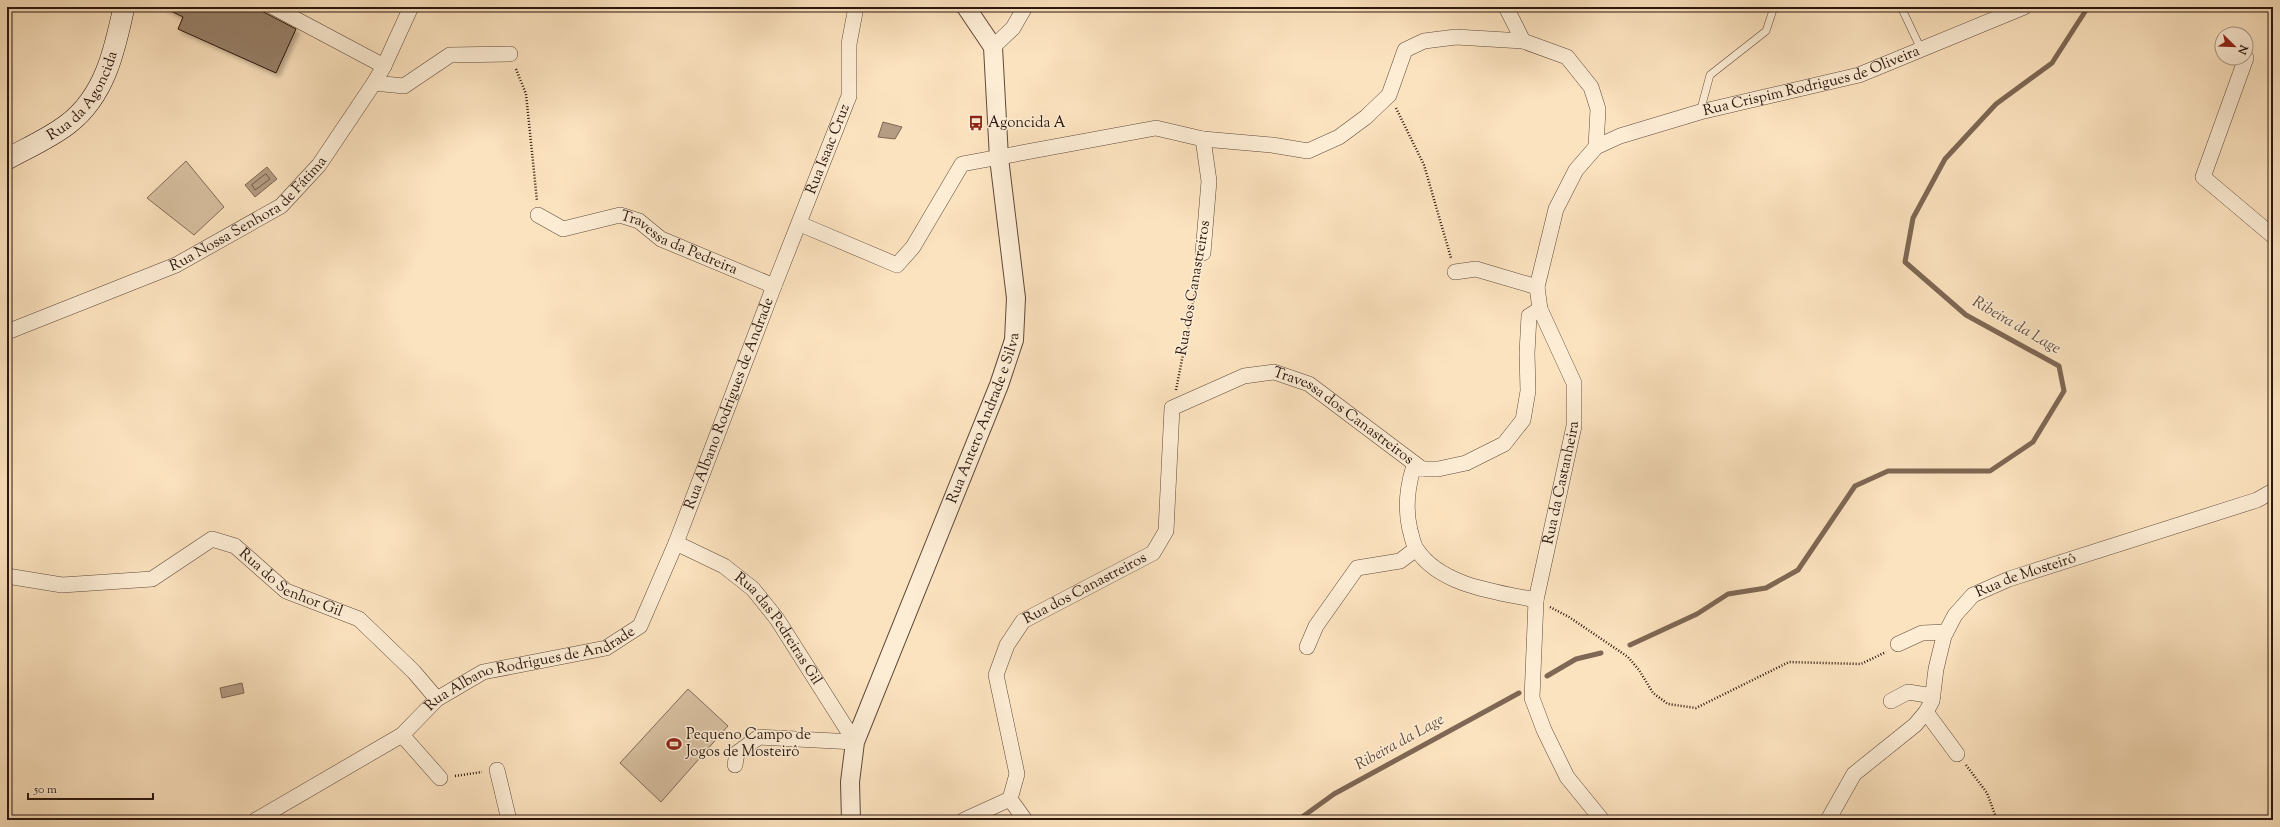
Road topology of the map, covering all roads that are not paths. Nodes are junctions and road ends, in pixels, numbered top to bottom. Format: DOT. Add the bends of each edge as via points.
graph roads {
  1 [pos="124,7"];
  2 [pos="274,7"];
  3 [pos="411,7"];
  4 [pos="856,7"];
  5 [pos="966,7"];
  6 [pos="1026,7"];
  7 [pos="1506,7"];
  8 [pos="1774,7"];
  9 [pos="1902,7"];
  10 [pos="2024,7"];
  11 [pos="1523,41"];
  12 [pos="993,47"];
  13 [pos="1921,49"];
  14 [pos="510,54"];
  15 [pos="384,66"];
  16 [pos="2243,66"];
  17 [pos="374,83"];
  18 [pos="1700,112"];
  19 [pos="1203,140"];
  20 [pos="1596,148"];
  21 [pos="999,158"];
  22 [pos="7,159"];
  23 [pos="538,215"];
  24 [pos="800,224"];
  25 [pos="2273,236"];
  26 [pos="1203,253"];
  27 [pos="1455,272"];
  28 [pos="774,286"];
  29 [pos="1537,287"];
  30 [pos="1540,309"];
  31 [pos="7,332"];
  32 [pos="1172,408"];
  33 [pos="1422,469"];
  34 [pos="2273,491"];
  35 [pos="676,543"];
  36 [pos="1416,549"];
  37 [pos="7,576"];
  38 [pos="1536,600"];
  39 [pos="1946,632"];
  40 [pos="1898,644"];
  41 [pos="1307,647"];
  42 [pos="1933,696"];
  43 [pos="437,699"];
  44 [pos="1891,701"];
  45 [pos="1926,712"];
  46 [pos="402,735"];
  47 [pos="855,742"];
  48 [pos="1957,754"];
  49 [pos="735,765"];
  50 [pos="497,770"];
  51 [pos="440,778"];
  52 [pos="1010,799"];
  53 [pos="256,820"];
  54 [pos="509,820"];
  55 [pos="851,820"];
  56 [pos="964,820"];
  57 [pos="1025,820"];
  58 [pos="1602,820"];
  59 [pos="1828,820"];
  1 -- 22 [label="main road, Rua da Agoncida" via="107,72 90,102 69,124"];
  2 -- 15 [label="street"];
  3 -- 15 [label="street, Rua Nossa Senhora de Fátima"];
  4 -- 24 [label="street, Rua Isaac Cruz" via="849,44 849,96"];
  5 -- 12 [label="street"];
  6 -- 12 [label="street" via="1013,28"];
  7 -- 11 [label="street"];
  8 -- 18 [label="lane" via="1766,31 1710,75"];
  9 -- 13 [label="lane"];
  10 -- 13 [label="street, Rua Crispim Rodrigues de Oliveira"];
  11 -- 19 [label="street" via="1456,37 1424,40 1405,50 1389,95 1366,117 1339,137 1308,151 1272,145"];
  11 -- 20 [label="street" via="1567,57 1591,87 1598,109"];
  12 -- 21 [label="street, Rua Antero Andrade e Silva"];
  13 -- 18 [label="street, Rua Crispim Rodrigues de Oliveira" via="1860,75"];
  14 -- 17 [label="street" via="450,55 404,86"];
  15 -- 17 [label="street, Rua Nossa Senhora de Fátima"];
  16 -- 25 [label="street" via="2203,176"];
  17 -- 31 [label="street, Rua Nossa Senhora de Fátima" via="319,165 281,206 176,265"];
  18 -- 20 [label="street, Rua Crispim Rodrigues de Oliveira" via="1620,136"];
  19 -- 21 [label="street" via="1156,128"];
  19 -- 26 [label="street, Rua dos Canastreiros" via="1209,181"];
  20 -- 29 [label="street, Rua da Castanheira" via="1576,170 1556,209"];
  21 -- 24 [label="street" via="962,164 913,247 897,265"];
  21 -- 47 [label="street, Rua Antero Andrade e Silva" via="1016,298 1014,340 999,385"];
  23 -- 28 [label="street, Travessa da Pedreira" via="563,229 620,215 639,221 661,239"];
  24 -- 28 [label="street, Rua Isaac Cruz"];
  27 -- 29 [label="street" via="1476,269"];
  28 -- 35 [label="street, Rua Albano Rodrigues de Andrade"];
  29 -- 30 [label="street, Rua da Castanheira"];
  30 -- 33 [label="street, Travessa dos Canastreiros" via="1529,316 1528,391 1523,420 1504,444 1466,463 1438,469"];
  30 -- 38 [label="street, Rua da Castanheira" via="1574,383 1574,426"];
  32 -- 33 [label="street, Travessa dos Canastreiros" via="1244,376 1274,372 1309,384"];
  32 -- 52 [label="street, Rua dos Canastreiros" via="1166,531 1153,553 1023,621 1007,645 996,675 1017,774"];
  33 -- 36 [label="street, Travessa dos Canastreiros" via="1413,469 1408,488 1408,520"];
  34 -- 39 [label="street, Rua de Mosteirô" via="2257,500 2010,579 1973,595 1955,615"];
  35 -- 43 [label="street, Rua Albano Rodrigues de Andrade" via="640,626 613,644 606,648 483,672"];
  35 -- 47 [label="street, Rua das Pedreiras Gil" via="724,566 753,589 777,619"];
  36 -- 38 [label="street, Travessa dos Canastreiros" via="1432,567 1459,581 1499,593"];
  36 -- 41 [label="street" via="1400,561 1357,568 1316,626"];
  37 -- 43 [label="street, Rua do Senhor Gil" via="62,585 152,579 212,539 235,546 286,591 359,619 414,672"];
  38 -- 58 [label="street, Rua da Castanheira" via="1532,698 1567,777"];
  39 -- 40 [label="street" via="1922,633"];
  39 -- 42 [label="street, Rua de Mosteirô" via="1936,669"];
  42 -- 44 [label="street" via="1908,692"];
  42 -- 45 [label="street, Rua de Mosteirô"];
  43 -- 46 [label="street, Rua Albano Rodrigues de Andrade"];
  45 -- 48 [label="street"];
  45 -- 59 [label="street, Rua de Mosteirô" via="1854,774"];
  46 -- 51 [label="street"];
  46 -- 53 [label="street, Rua Albano Rodrigues de Andrade"];
  47 -- 49 [label="street" via="759,737 737,752"];
  47 -- 55 [label="street, Rua Antero Andrade e Silva" via="850,782"];
  50 -- 54 [label="street"];
  52 -- 56 [label="street"];
  52 -- 57 [label="street"];
}
